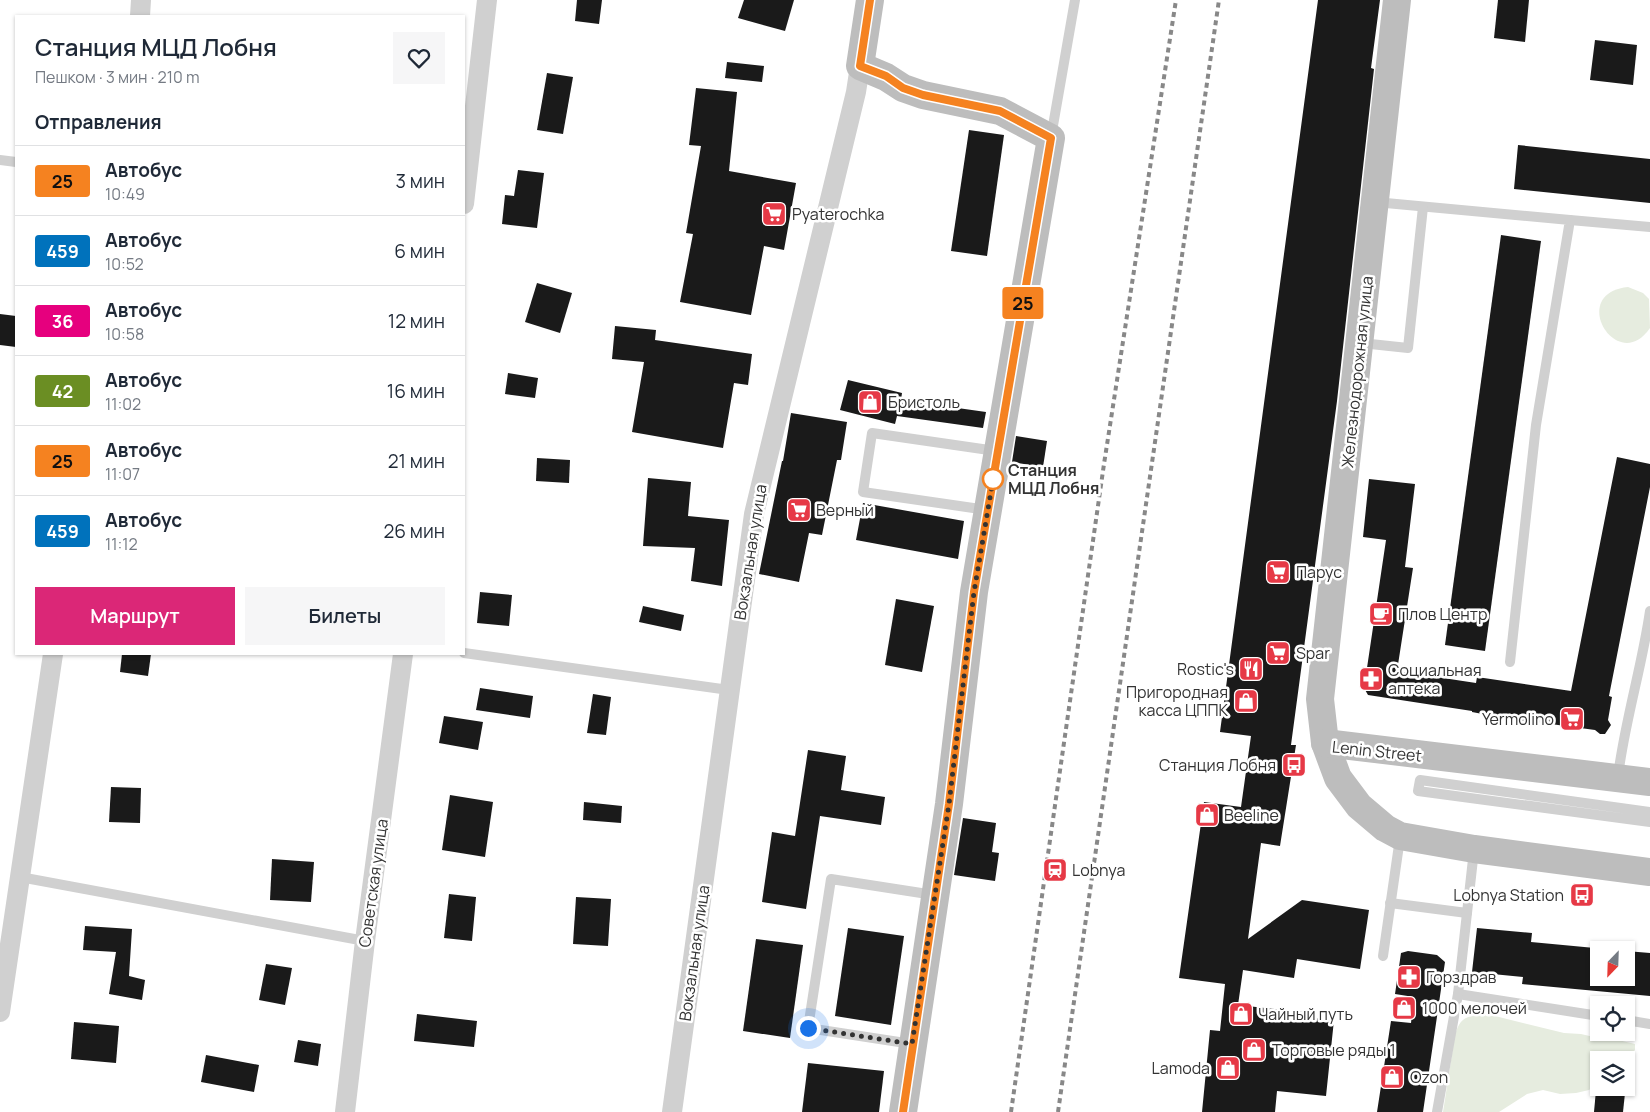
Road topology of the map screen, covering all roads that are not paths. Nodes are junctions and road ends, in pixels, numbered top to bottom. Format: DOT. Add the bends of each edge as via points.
graph roads {
  1 [pos="141,0"];
  2 [pos="487,0"];
  3 [pos="870,0"];
  4 [pos="1075,0"];
  5 [pos="1397,0"];
  6 [pos="140,15"];
  7 [pos="860,66"];
  8 [pos="1051,138"];
  9 [pos="0,160"];
  10 [pos="15,162"];
  11 [pos="465,195"];
  12 [pos="1375,202"];
  13 [pos="1423,207"];
  14 [pos="1570,220"];
  15 [pos="1650,228"];
  16 [pos="1360,343"];
  17 [pos="997,452"];
  18 [pos="987,510"];
  19 [pos="1650,611"];
  20 [pos="1649,631"];
  21 [pos="465,653"];
  22 [pos="53,655"];
  23 [pos="404,655"];
  24 [pos="1510,662"];
  25 [pos="729,690"];
  26 [pos="1326,743"];
  27 [pos="1618,778"];
  28 [pos="1650,782"];
  29 [pos="1650,812"];
  30 [pos="1650,822"];
  31 [pos="1400,836"];
  32 [pos="1474,849"];
  33 [pos="1650,872"];
  34 [pos="20,877"];
  35 [pos="935,895"];
  36 [pos="1390,903"];
  37 [pos="1467,913"];
  38 [pos="365,941"];
  39 [pos="1383,956"];
  40 [pos="1458,994"];
  41 [pos="0,1012"];
  42 [pos="1590,1015"];
  43 [pos="1635,1022"];
  44 [pos="1650,1024"];
  45 [pos="912,1044"];
  46 [pos="345,1112"];
  47 [pos="672,1112"];
  48 [pos="903,1112"];
  49 [pos="1437,1112"];
  1 -- 6 [label="street"];
  2 -- 11 [label="street"];
  3 -- 7 [label="street, Вокзальная улица"];
  4 -- 8 [label="lane"];
  5 -- 12 [label="street, Железнодорожная улица"];
  7 -- 8 [label="street" via="923,95 1000,111"];
  7 -- 25 [label="street, Вокзальная улица" via="754,514"];
  8 -- 17 [label="street"];
  9 -- 10 [label="lane"];
  12 -- 13 [label="lane"];
  12 -- 16 [label="street, Железнодорожная улица"];
  13 -- 14 [label="lane"];
  13 -- 16 [label="lane" via="1408,348"];
  14 -- 15 [label="lane"];
  14 -- 24 [label="lane" via="1536,425"];
  16 -- 26 [label="street, Железнодорожная улица" via="1320,699"];
  17 -- 18 [label="street"];
  17 -- 18 [label="lane" via="872,433 863,492"];
  18 -- 35 [label="street"];
  19 -- 20 [label="lane"];
  20 -- 27 [label="lane" via="1622,742"];
  21 -- 25 [label="lane"];
  22 -- 34 [label="street"];
  23 -- 38 [label="street, Советская улица"];
  25 -- 47 [label="street, Вокзальная улица"];
  26 -- 27 [label="street, Lenin Street"];
  26 -- 31 [label="street, Lenin Street" via="1338,778 1348,793 1371,818"];
  27 -- 28 [label="street, Lenin Street"];
  29 -- 30 [label="lane" via="1420,780 1418,791"];
  31 -- 32 [label="street, Lenin Street"];
  31 -- 36 [label="lane"];
  32 -- 33 [label="street, Lenin Street"];
  32 -- 37 [label="lane"];
  34 -- 38 [label="lane"];
  34 -- 41 [label="street"];
  35 -- 45 [label="street"];
  35 -- 45 [label="lane" via="831,879 829,888 808,1028"];
  36 -- 37 [label="lane"];
  36 -- 39 [label="lane"];
  37 -- 40 [label="lane"];
  38 -- 46 [label="street, Советская улица"];
  40 -- 42 [label="lane"];
  40 -- 49 [label="lane"];
  43 -- 44 [label="lane"];
  45 -- 48 [label="street"];
}
